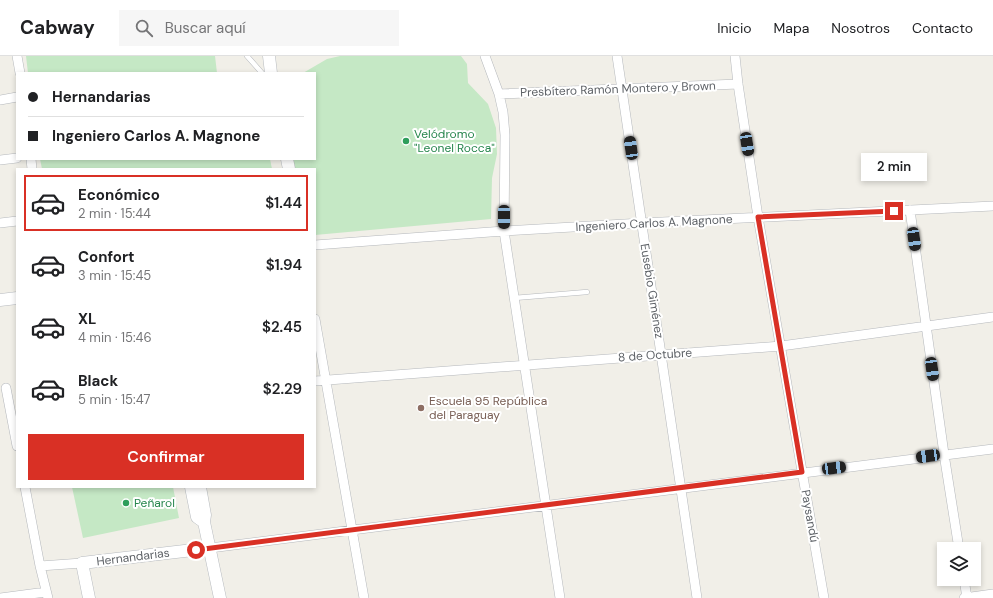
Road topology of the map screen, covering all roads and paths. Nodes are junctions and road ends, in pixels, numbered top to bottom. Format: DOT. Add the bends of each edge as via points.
graph roads {
  1 [pos="17,56"];
  2 [pos="247,56"];
  3 [pos="485,56"];
  4 [pos="617,56"];
  5 [pos="735,56"];
  6 [pos="20,72"];
  7 [pos="261,72"];
  8 [pos="738,84"];
  9 [pos="622,89"];
  10 [pos="499,94"];
  11 [pos="16,97"];
  12 [pos="0,100"];
  13 [pos="16,158"];
  14 [pos="0,160"];
  15 [pos="993,206"];
  16 [pos="910,210"];
  17 [pos="758,217"];
  18 [pos="16,221"];
  19 [pos="642,222"];
  20 [pos="0,223"];
  21 [pos="504,231"];
  22 [pos="316,245"];
  23 [pos="587,292"];
  24 [pos="16,298"];
  25 [pos="514,298"];
  26 [pos="0,300"];
  27 [pos="993,317"];
  28 [pos="316,325"];
  29 [pos="927,326"];
  30 [pos="781,346"];
  31 [pos="662,355"];
  32 [pos="524,365"];
  33 [pos="325,380"];
  34 [pos="316,381"];
  35 [pos="6,388"];
  36 [pos="16,441"];
  37 [pos="993,449"];
  38 [pos="944,454"];
  39 [pos="802,472"];
  40 [pos="25,488"];
  41 [pos="191,488"];
  42 [pos="200,488"];
  43 [pos="680,488"];
  44 [pos="546,505"];
  45 [pos="204,522"];
  46 [pos="351,530"];
  47 [pos="958,542"];
  48 [pos="210,548"];
  49 [pos="82,563"];
  50 [pos="40,566"];
  51 [pos="965,586"];
  52 [pos="993,594"];
  53 [pos="46,595"];
  54 [pos="0,598"];
  55 [pos="89,598"];
  56 [pos="220,598"];
  57 [pos="364,598"];
  58 [pos="560,598"];
  59 [pos="697,598"];
  60 [pos="824,598"];
  61 [pos="966,598"];
  1 -- 6 [label="street"];
  2 -- 7 [label="lane"];
  3 -- 10 [label="street"];
  4 -- 9 [label="street, Eusebio Giménez"];
  5 -- 8 [label="street, Paysandú"];
  8 -- 9 [label="street, Presbítero Ramón Montero y Brown"];
  8 -- 17 [label="street, Paysandú"];
  9 -- 10 [label="street, Presbítero Ramón Montero y Brown"];
  9 -- 19 [label="street, Eusebio Giménez"];
  10 -- 21 [label="street" via="505,125"];
  11 -- 12 [label="street"];
  13 -- 14 [label="street"];
  15 -- 16 [label="street, Ingeniero Carlos A. Magnone"];
  16 -- 17 [label="street, Ingeniero Carlos A. Magnone"];
  16 -- 29 [label="street"];
  17 -- 19 [label="street, Ingeniero Carlos A. Magnone"];
  17 -- 30 [label="street, Paysandú"];
  18 -- 20 [label="street"];
  19 -- 21 [label="street, Ingeniero Carlos A. Magnone"];
  19 -- 31 [label="street, Eusebio Giménez"];
  21 -- 22 [label="street, Ingeniero Carlos A. Magnone"];
  21 -- 25 [label="street"];
  23 -- 25 [label="lane"];
  24 -- 26 [label="street"];
  25 -- 32 [label="street"];
  27 -- 29 [label="street, 8 de Octubre"];
  28 -- 33 [label="street"];
  29 -- 30 [label="street, 8 de Octubre"];
  29 -- 38 [label="street"];
  30 -- 31 [label="street, 8 de Octubre"];
  30 -- 39 [label="street, Paysandú"];
  31 -- 32 [label="street, 8 de Octubre"];
  31 -- 43 [label="street, Eusebio Giménez"];
  32 -- 33 [label="street, 8 de Octubre"];
  32 -- 44 [label="street"];
  33 -- 34 [label="street, 8 de Octubre"];
  33 -- 46 [label="street"];
  35 -- 36 [label="street"];
  37 -- 38 [label="street, Hernandarias"];
  38 -- 39 [label="street, Hernandarias"];
  38 -- 47 [label="street"];
  39 -- 43 [label="street, Hernandarias"];
  39 -- 60 [label="street, Paysandú"];
  40 -- 50 [label="street"];
  41 -- 45 [label="street" via="197,516"];
  42 -- 45 [label="street" via="206,515"];
  43 -- 44 [label="street, Hernandarias"];
  43 -- 59 [label="street, Eusebio Giménez"];
  44 -- 46 [label="street, Hernandarias"];
  44 -- 58 [label="street"];
  45 -- 48 [label="street"];
  46 -- 48 [label="street, Hernandarias"];
  46 -- 57 [label="street"];
  48 -- 49 [label="street, Hernandarias"];
  48 -- 56 [label="street"];
  49 -- 50 [label="street"];
  49 -- 55 [label="street"];
  50 -- 53 [label="street"];
  51 -- 61 [label="street"];
  52 -- 61 [label="street"];
  53 -- 54 [label="street"];
}
